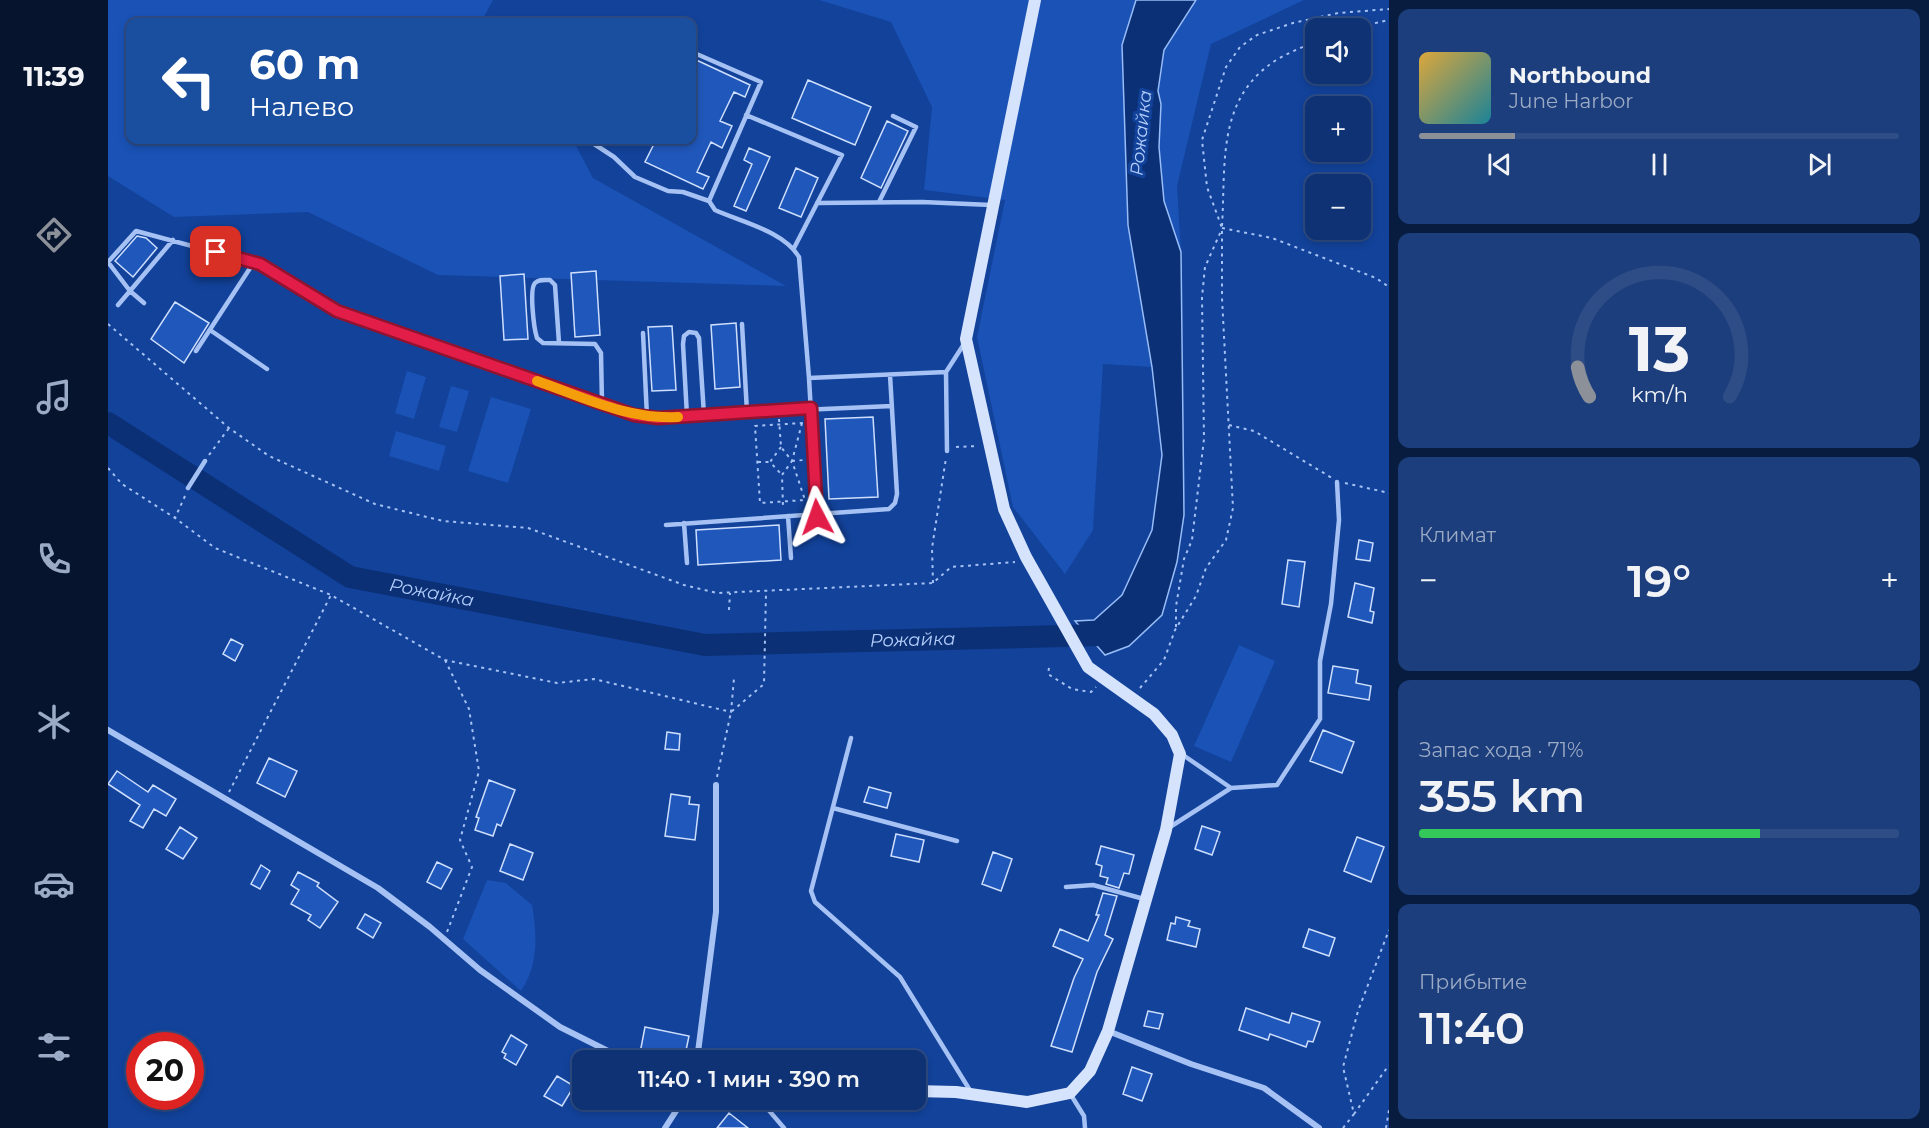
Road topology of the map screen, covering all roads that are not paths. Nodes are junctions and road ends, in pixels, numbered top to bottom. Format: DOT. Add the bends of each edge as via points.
graph roads {
  1 [pos="1035,0"];
  2 [pos="696,54"];
  3 [pos="746,115"];
  4 [pos="893,116"];
  5 [pos="594,144"];
  6 [pos="709,201"];
  7 [pos="879,202"];
  8 [pos="817,203"];
  9 [pos="993,206"];
  10 [pos="173,240"];
  11 [pos="794,248"];
  12 [pos="254,262"];
  13 [pos="130,291"];
  14 [pos="144,303"];
  15 [pos="118,305"];
  16 [pos="742,324"];
  17 [pos="210,330"];
  18 [pos="643,333"];
  19 [pos="966,339"];
  20 [pos="560,343"];
  21 [pos="196,351"];
  22 [pos="267,369"];
  23 [pos="946,372"];
  24 [pos="890,375"];
  25 [pos="809,378"];
  26 [pos="602,404"];
  27 [pos="892,406"];
  28 [pos="811,408"];
  29 [pos="747,412"];
  30 [pos="704,415"];
  31 [pos="687,416"];
  32 [pos="647,417"];
  33 [pos="947,451"];
  34 [pos="205,461"];
  35 [pos="1337,482"];
  36 [pos="188,488"];
  37 [pos="817,515"];
  38 [pos="786,516"];
  39 [pos="684,523"];
  40 [pos="666,525"];
  41 [pos="791,558"];
  42 [pos="687,563"];
  43 [pos="108,730"];
  44 [pos="851,738"];
  45 [pos="1180,754"];
  46 [pos="716,785"];
  47 [pos="1231,788"];
  48 [pos="833,808"];
  49 [pos="1166,830"];
  50 [pos="957,841"];
  51 [pos="1066,887"];
  52 [pos="1146,899"];
  53 [pos="1108,1031"];
  54 [pos="606,1050"];
  55 [pos="698,1050"];
  56 [pos="926,1091"];
  57 [pos="1070,1093"];
  58 [pos="972,1094"];
  59 [pos="677,1110"];
  60 [pos="769,1110"];
  61 [pos="665,1128"];
  62 [pos="784,1128"];
  63 [pos="1085,1128"];
  64 [pos="1319,1128"];
  1 -- 9 [label="street"];
  2 -- 3 [label="lane" via="761,82"];
  3 -- 6 [label="lane"];
  3 -- 8 [label="lane" via="842,155"];
  4 -- 7 [label="lane" via="916,127"];
  5 -- 6 [label="lane" via="634,177"];
  6 -- 11 [label="lane" via="715,210"];
  7 -- 8 [label="lane"];
  7 -- 9 [label="lane"];
  8 -- 11 [label="lane"];
  9 -- 19 [label="street"];
  10 -- 12 [label="lane"];
  10 -- 13 [label="lane"];
  10 -- 13 [label="lane" via="136,231 108,262"];
  11 -- 25 [label="lane" via="799,257"];
  12 -- 17 [label="lane"];
  12 -- 26 [label="lane" via="337,311"];
  13 -- 14 [label="lane"];
  13 -- 15 [label="lane"];
  16 -- 29 [label="lane"];
  17 -- 21 [label="lane"];
  17 -- 22 [label="lane"];
  18 -- 32 [label="lane"];
  19 -- 23 [label="lane"];
  19 -- 45 [label="street" via="1004,508 1026,557 1088,667 1154,714 1172,735"];
  20 -- 20 [label="lane" via="543,343 536,334 532,292 539,280 550,280 555,285"];
  20 -- 26 [label="lane" via="591,342 599,348"];
  23 -- 24 [label="lane"];
  23 -- 33 [label="lane"];
  24 -- 25 [label="lane"];
  24 -- 27 [label="lane"];
  25 -- 28 [label="lane"];
  26 -- 32 [label="lane"];
  27 -- 28 [label="lane"];
  27 -- 37 [label="lane" via="895,503 889,510"];
  28 -- 29 [label="lane"];
  28 -- 37 [label="lane"];
  29 -- 30 [label="lane"];
  30 -- 31 [label="lane"];
  30 -- 31 [label="lane" via="699,338 689,332 683,344"];
  31 -- 32 [label="lane"];
  34 -- 36 [label="lane"];
  35 -- 47 [label="lane" via="1339,520 1332,604 1320,661 1320,719 1277,785"];
  37 -- 38 [label="lane"];
  38 -- 39 [label="lane"];
  38 -- 41 [label="lane"];
  39 -- 40 [label="lane"];
  39 -- 42 [label="lane"];
  43 -- 54 [label="street" via="378,888 480,970 560,1027"];
  44 -- 48 [label="lane"];
  45 -- 47 [label="lane"];
  45 -- 49 [label="street"];
  46 -- 55 [label="street" via="716,912"];
  47 -- 49 [label="lane"];
  48 -- 50 [label="lane"];
  48 -- 58 [label="lane" via="811,891 815,902 900,977"];
  49 -- 52 [label="street"];
  51 -- 52 [label="lane" via="1093,885"];
  52 -- 53 [label="street"];
  53 -- 57 [label="street" via="1090,1071"];
  53 -- 64 [label="street" via="1264,1088"];
  56 -- 58 [label="street"];
  57 -- 58 [label="street" via="1027,1102"];
  57 -- 63 [label="lane" via="1084,1116"];
  59 -- 61 [label="street"];
  60 -- 62 [label="lane"];
}
